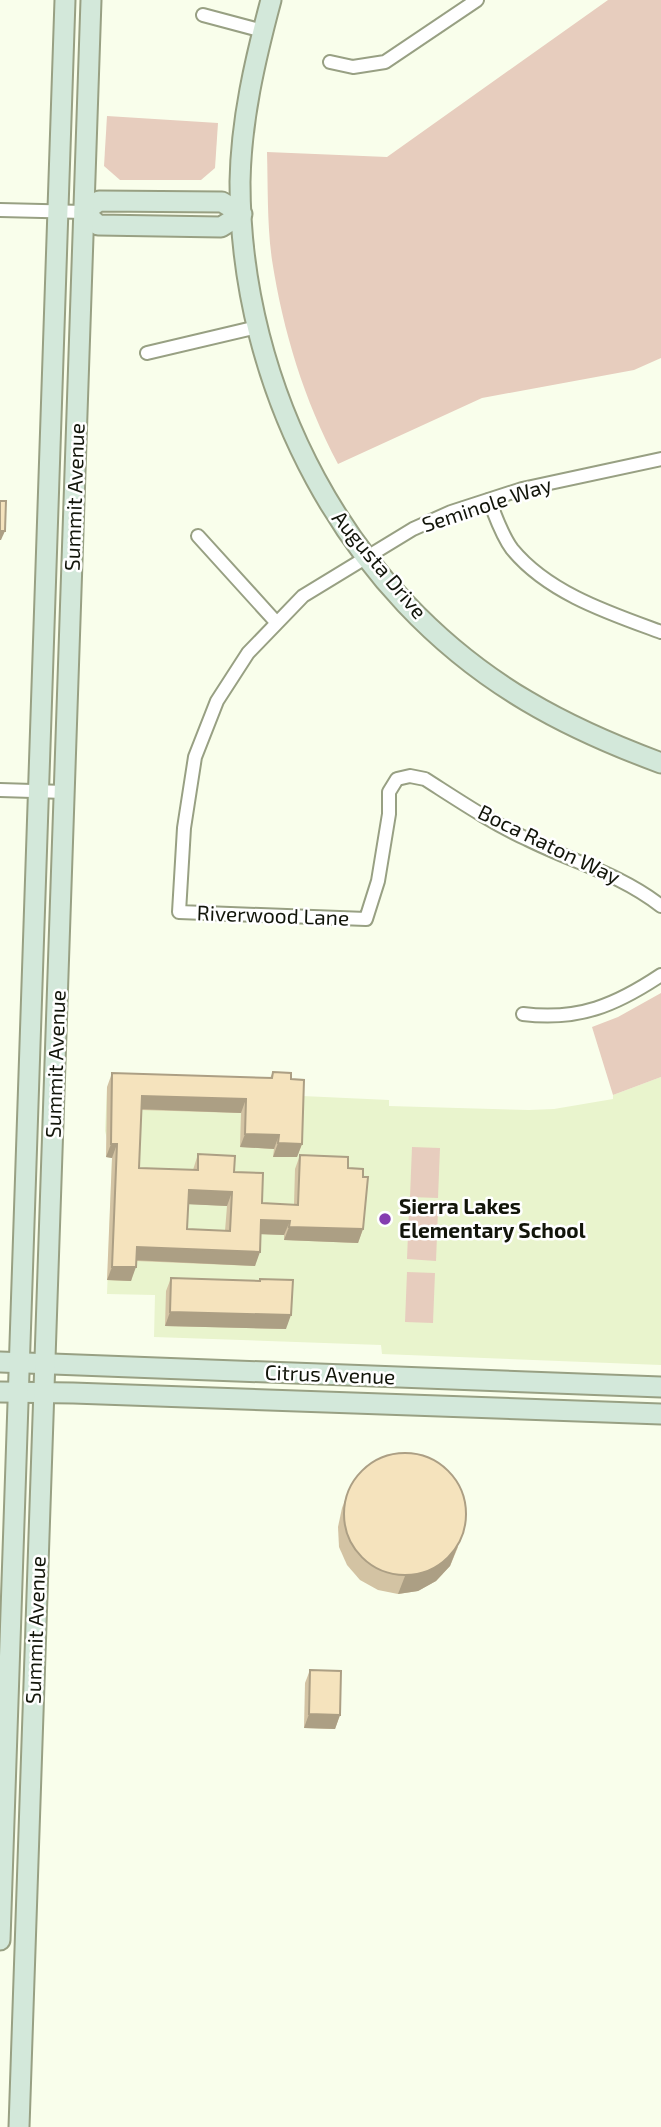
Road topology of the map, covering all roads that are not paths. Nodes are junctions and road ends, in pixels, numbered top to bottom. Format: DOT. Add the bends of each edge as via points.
graph roads {
  1 [pos="65,0"];
  2 [pos="91,0"];
  3 [pos="271,0"];
  4 [pos="477,0"];
  5 [pos="203,15"];
  6 [pos="263,31"];
  7 [pos="330,62"];
  8 [pos="0,210"];
  9 [pos="58,212"];
  10 [pos="84,212"];
  11 [pos="242,214"];
  12 [pos="257,327"];
  13 [pos="147,353"];
  14 [pos="661,459"];
  15 [pos="489,500"];
  16 [pos="198,537"];
  17 [pos="368,557"];
  18 [pos="276,622"];
  19 [pos="661,632"];
  20 [pos="661,763"];
  21 [pos="0,790"];
  22 [pos="38,791"];
  23 [pos="65,792"];
  24 [pos="661,906"];
  25 [pos="179,912"];
  26 [pos="366,919"];
  27 [pos="661,975"];
  28 [pos="523,1014"];
  29 [pos="0,1362"];
  30 [pos="20,1364"];
  31 [pos="46,1364"];
  32 [pos="661,1387"];
  33 [pos="10,1392"];
  34 [pos="45,1393"];
  35 [pos="661,1414"];
  36 [pos="5,1636"];
  37 [pos="5,1660"];
  38 [pos="0,1940"];
  39 [pos="19,2127"];
  1 -- 9 [label="main road, Summit Avenue"];
  2 -- 10 [label="main road, Summit Avenue"];
  3 -- 6 [label="main road, Augusta Drive"];
  4 -- 7 [label="street" via="385,62 353,67"];
  5 -- 6 [label="street"];
  6 -- 11 [label="main road, Augusta Drive" via="244,123"];
  8 -- 9 [label="street"];
  9 -- 10 [label="street"];
  9 -- 22 [label="main road, Summit Avenue"];
  10 -- 11 [label="main road" via="99,201 219,202"];
  10 -- 23 [label="main road, Summit Avenue"];
  11 -- 12 [label="main road, Augusta Drive" via="244,258"];
  12 -- 13 [label="street"];
  12 -- 17 [label="main road, Augusta Drive" via="268,372 305,461 331,509"];
  14 -- 15 [label="street, Seminole Way"];
  15 -- 17 [label="street, Seminole Way" via="413,529"];
  15 -- 19 [label="street" via="513,549 547,578 582,601"];
  16 -- 18 [label="street"];
  17 -- 18 [label="street, Seminole Way" via="303,596"];
  17 -- 20 [label="main road, Augusta Drive" via="397,594 480,670 572,726"];
  18 -- 25 [label="street, Seminole Way" via="248,653 217,701 195,757 184,828"];
  21 -- 22 [label="street"];
  22 -- 23 [label="street"];
  22 -- 30 [label="main road, Summit Avenue"];
  23 -- 31 [label="main road, Summit Avenue"];
  24 -- 26 [label="street, Boca Raton Way" via="640,889 526,839 425,779 410,776 397,779 389,792 378,881"];
  25 -- 26 [label="street, Riverwood Lane"];
  27 -- 28 [label="street" via="613,1004 586,1012"];
  29 -- 30 [label="main road, Citrus Avenue"];
  30 -- 31 [label="main road, Citrus Avenue"];
  30 -- 33 [label="main road, Summit Avenue"];
  31 -- 32 [label="main road, Citrus Avenue"];
  31 -- 34 [label="main road, Summit Avenue"];
  33 -- 34 [label="main road, Citrus Avenue"];
  33 -- 36 [label="main road, Summit Avenue"];
  34 -- 35 [label="main road, Citrus Avenue"];
  34 -- 39 [label="main road, Summit Avenue"];
  36 -- 37 [label="main road, Summit Avenue"];
  37 -- 38 [label="main road, Summit Avenue"];
}
